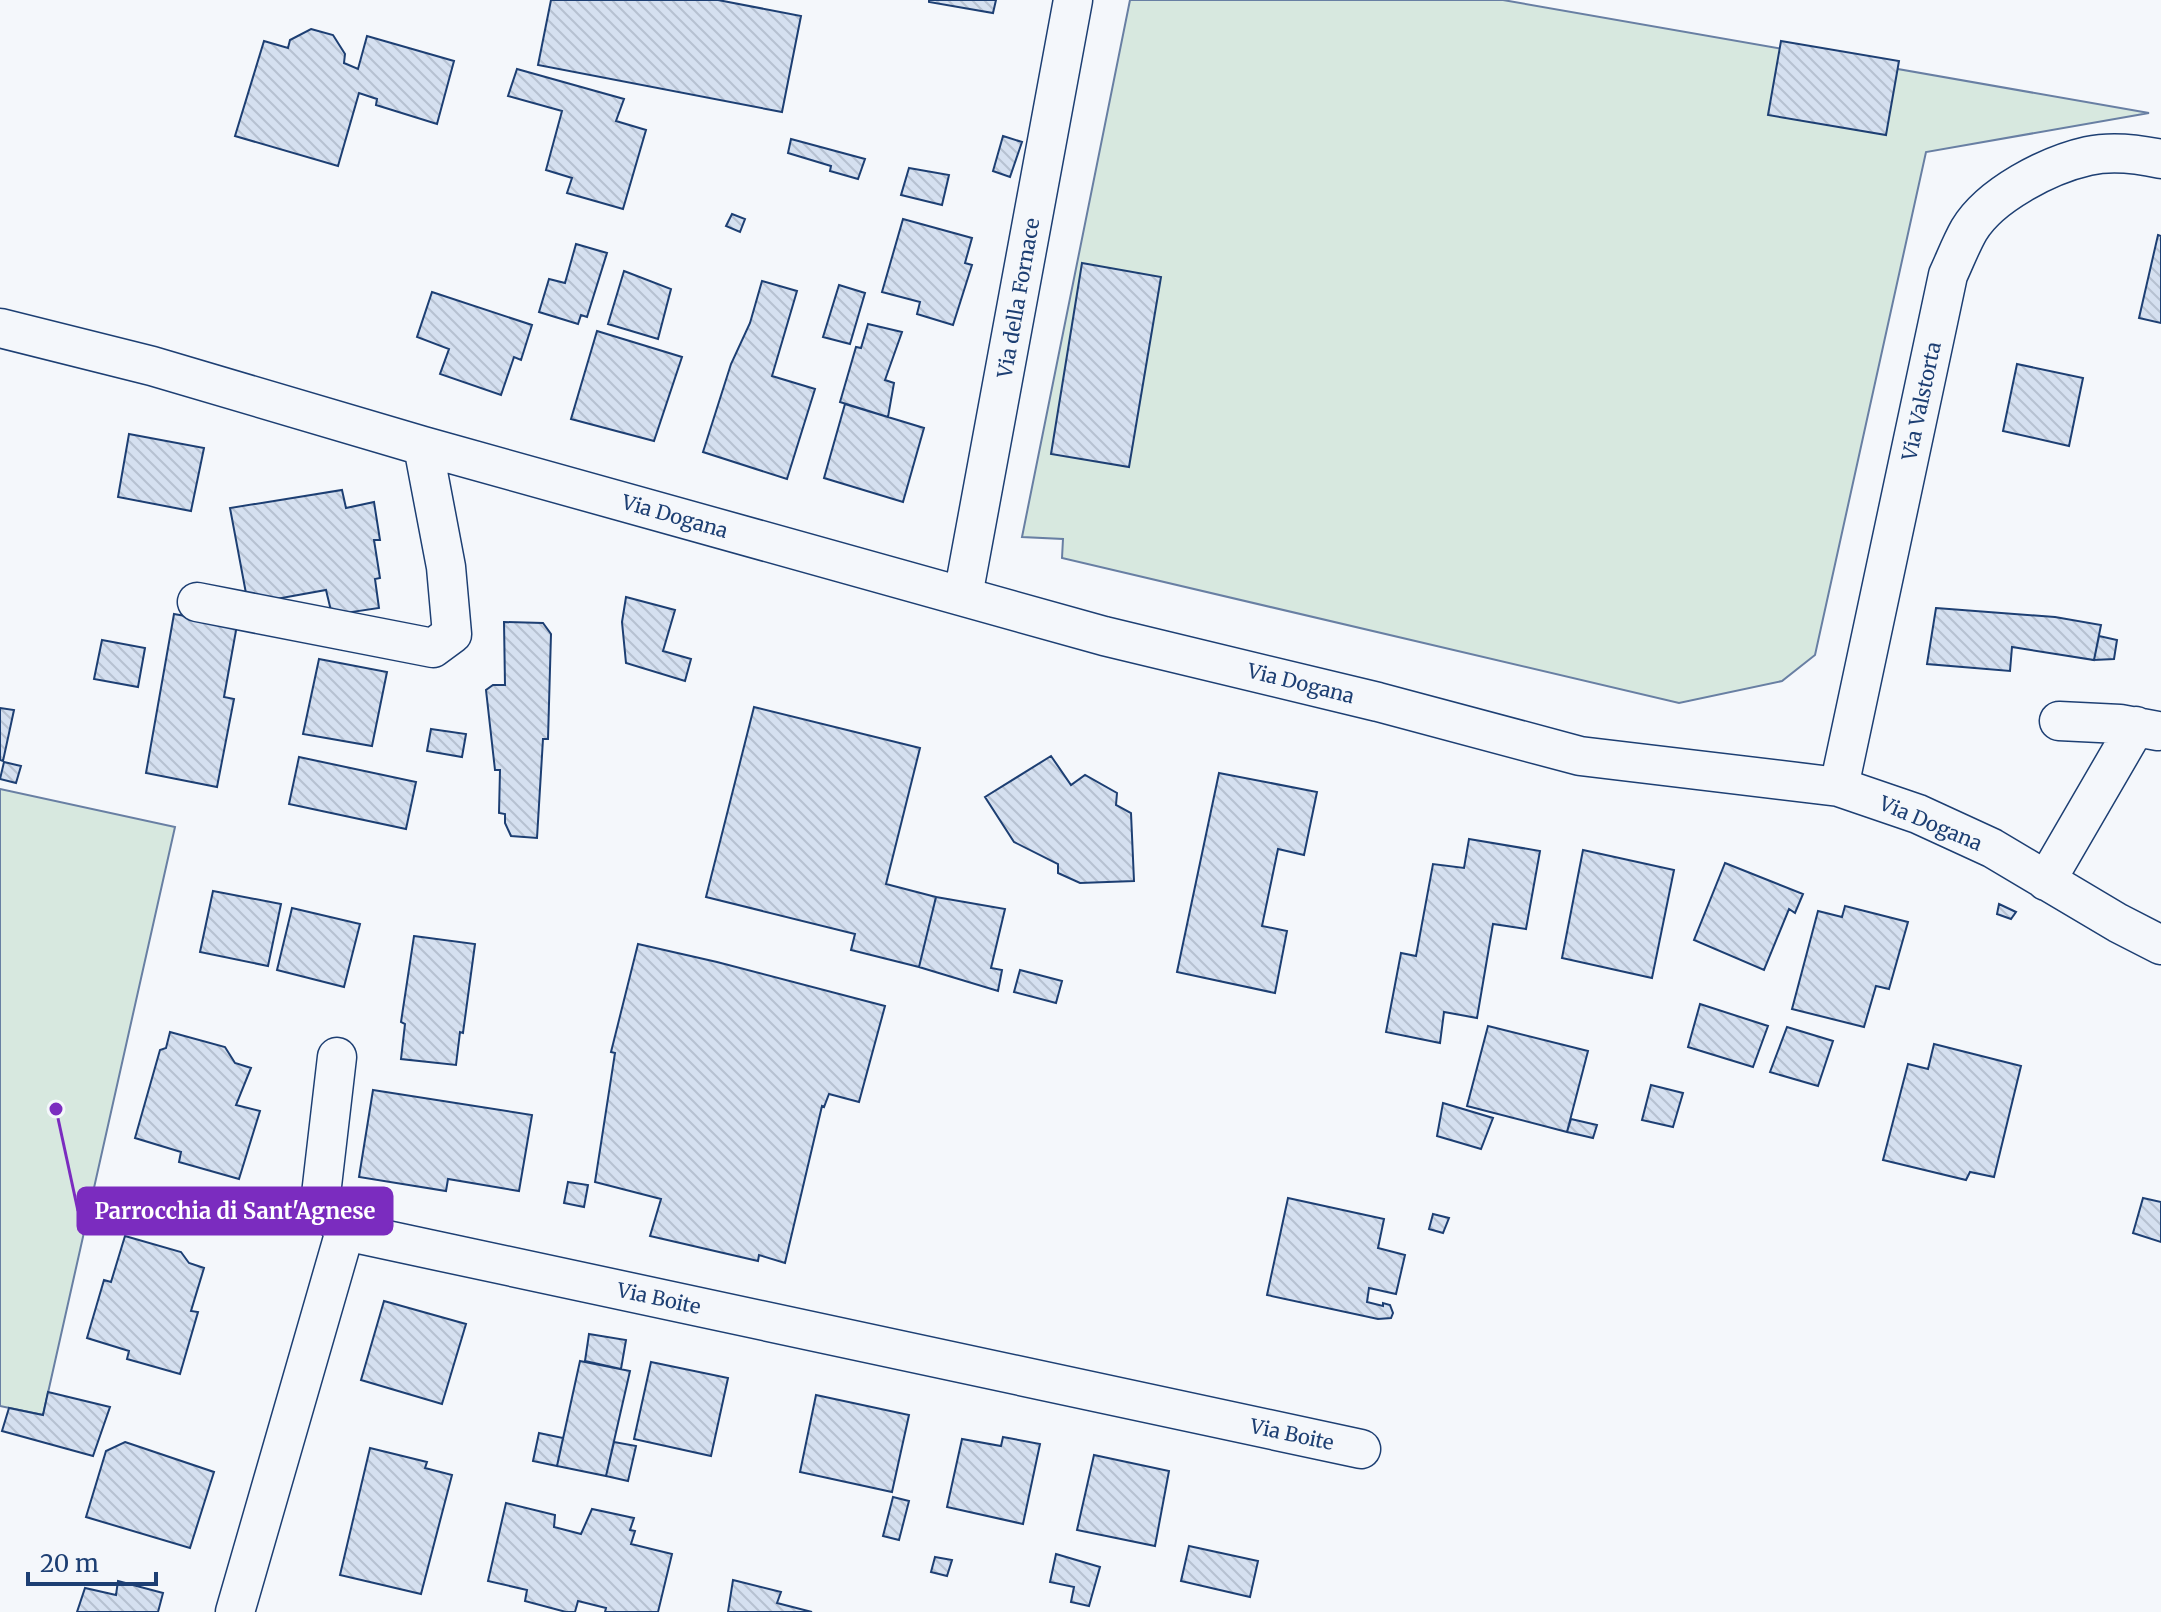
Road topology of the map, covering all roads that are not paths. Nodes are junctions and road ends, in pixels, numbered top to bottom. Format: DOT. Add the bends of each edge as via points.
graph roads {
  1 [pos="1073,0"];
  2 [pos="2161,159"];
  3 [pos="0,328"];
  4 [pos="423,446"];
  5 [pos="963,596"];
  6 [pos="197,602"];
  7 [pos="2059,721"];
  8 [pos="2148,729"];
  9 [pos="1839,787"];
  10 [pos="2046,881"];
  11 [pos="2161,945"];
  12 [pos="337,1057"];
  13 [pos="345,1231"];
  14 [pos="1361,1449"];
  15 [pos="235,1612"];
  1 -- 5 [label="street, Via della Fornace"];
  2 -- 9 [label="street, Via Valstorta" via="2089,156 2032,176 1970,227 1948,275"];
  3 -- 4 [label="street, Via Dogana" via="152,366"];
  4 -- 5 [label="street, Via Dogana"];
  4 -- 6 [label="street" via="446,567 452,634 433,648"];
  5 -- 9 [label="street, Via Dogana" via="1580,756"];
  7 -- 8 [label="street"];
  8 -- 10 [label="street"];
  9 -- 10 [label="street, Via Dogana" via="1918,814 1992,848"];
  10 -- 11 [label="street, Via Dogana"];
  12 -- 13 [label="street" via="320,1203"];
  13 -- 14 [label="street, Via Boite"];
  13 -- 15 [label="street"];
}
